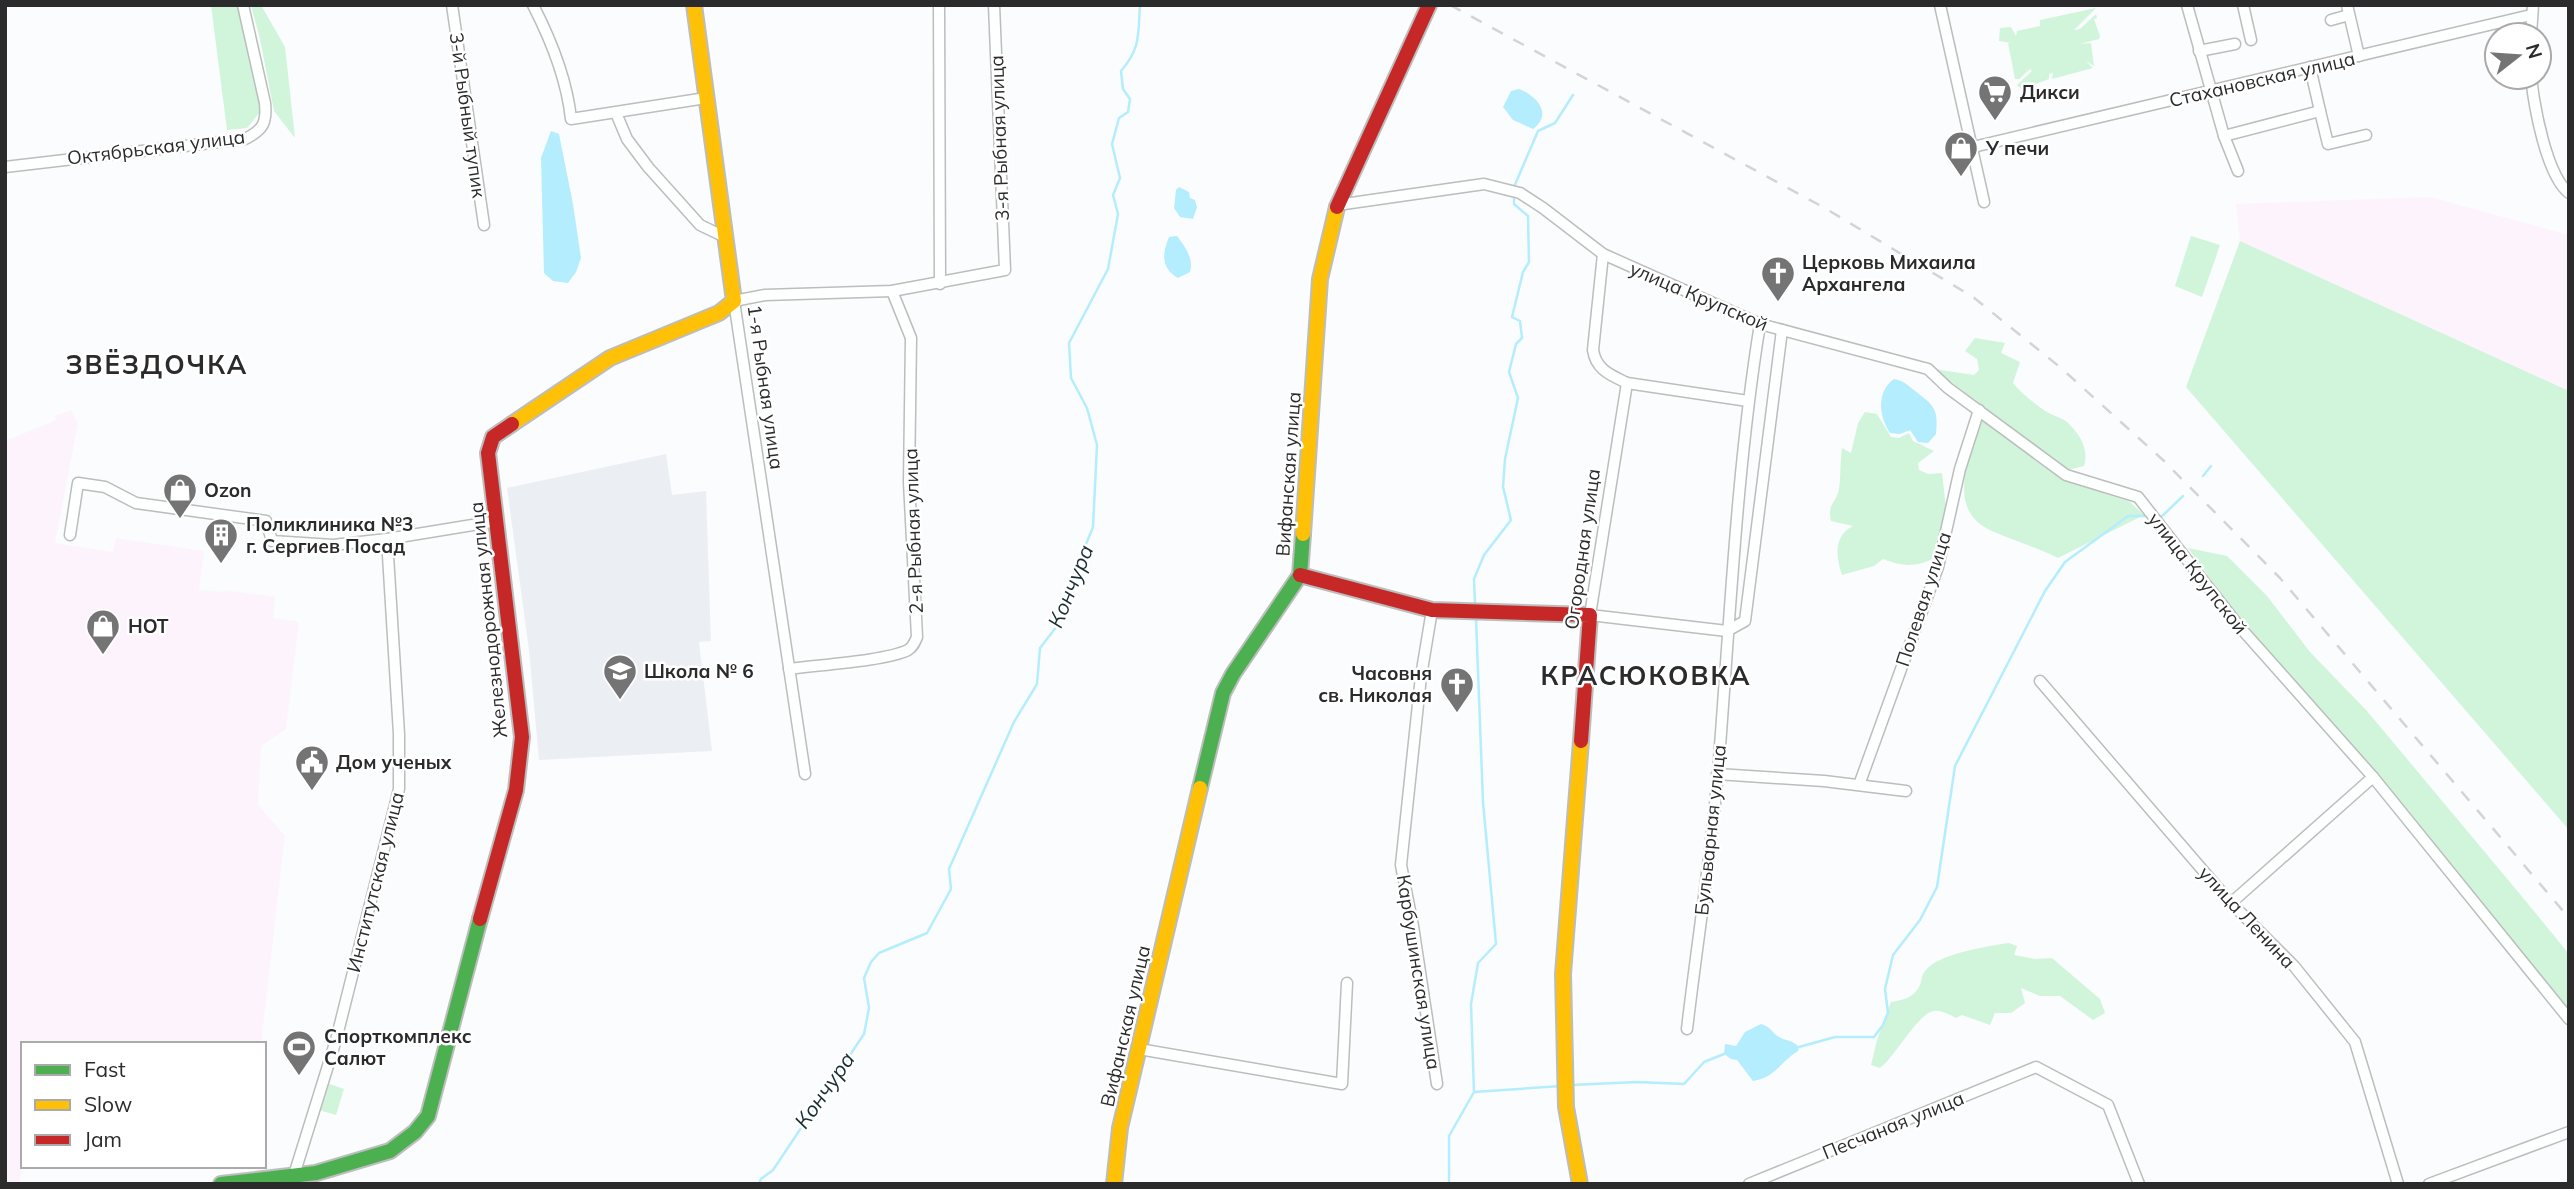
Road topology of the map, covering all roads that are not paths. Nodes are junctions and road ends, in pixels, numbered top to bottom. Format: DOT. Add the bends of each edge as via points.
graph roads {
  1 [pos="243,5"];
  2 [pos="452,5"];
  3 [pos="533,5"];
  4 [pos="694,5"];
  5 [pos="939,5"];
  6 [pos="994,5"];
  7 [pos="1429,5"];
  8 [pos="1940,5"];
  9 [pos="2188,5"];
  10 [pos="2243,5"];
  11 [pos="2348,10"];
  12 [pos="2532,10"];
  13 [pos="2331,20"];
  14 [pos="2251,40"];
  15 [pos="2235,44"];
  16 [pos="2199,51"];
  17 [pos="2359,56"];
  18 [pos="2310,67"];
  19 [pos="2212,89"];
  20 [pos="2534,91"];
  21 [pos="706,98"];
  22 [pos="2320,111"];
  23 [pos="616,113"];
  24 [pos="2366,135"];
  25 [pos="2224,136"];
  26 [pos="1973,147"];
  27 [pos="5,167"];
  28 [pos="2238,171"];
  29 [pos="2569,192"];
  30 [pos="1983,202"];
  31 [pos="1338,205"];
  32 [pos="484,225"];
  33 [pos="725,237"];
  34 [pos="1603,254"];
  35 [pos="1004,270"];
  36 [pos="940,284"];
  37 [pos="892,291"];
  38 [pos="734,300"];
  39 [pos="1760,324"];
  40 [pos="1782,330"];
  41 [pos="1627,383"];
  42 [pos="1748,401"];
  43 [pos="1979,410"];
  44 [pos="497,521"];
  45 [pos="70,535"];
  46 [pos="387,539"];
  47 [pos="1300,575"];
  48 [pos="1432,610"];
  49 [pos="1590,615"];
  50 [pos="1727,631"];
  51 [pos="789,669"];
  52 [pos="2040,681"];
  53 [pos="805,774"];
  54 [pos="1717,774"];
  55 [pos="2373,777"];
  56 [pos="1859,785"];
  57 [pos="1906,791"];
  58 [pos="2231,903"];
  59 [pos="1347,983"];
  60 [pos="2569,1019"];
  61 [pos="1687,1029"];
  62 [pos="1139,1049"];
  63 [pos="1437,1084"];
  64 [pos="2569,1132"];
  65 [pos="294,1175"];
  66 [pos="221,1184"];
  67 [pos="1114,1184"];
  68 [pos="1580,1184"];
  69 [pos="1749,1184"];
  70 [pos="2139,1184"];
  71 [pos="2398,1184"];
  72 [pos="2429,1184"];
  1 -- 27 [label="street, Октябрьская улица" via="265,103 267,119 260,131 245,139"];
  2 -- 32 [label="street, 3-й Рыбный тупик"];
  3 -- 23 [label="street" via="546,30 571,119"];
  4 -- 21 [label="street, 1-я Рыбная улица"];
  5 -- 36 [label="street"];
  6 -- 35 [label="street, 3-я Рыбная улица"];
  7 -- 31 [label="street, Вифанская улица"];
  8 -- 26 [label="street"];
  9 -- 16 [label="street"];
  10 -- 14 [label="street"];
  11 -- 13 [label="street"];
  11 -- 17 [label="street"];
  12 -- 17 [label="street, Стахановская улица"];
  15 -- 16 [label="street"];
  16 -- 19 [label="street"];
  17 -- 18 [label="street, Стахановская улица"];
  18 -- 19 [label="street, Стахановская улица"];
  18 -- 22 [label="street"];
  19 -- 25 [label="street"];
  19 -- 26 [label="street, Стахановская улица"];
  20 -- 29 [label="street" via="2549,158 2561,187"];
  21 -- 23 [label="street"];
  21 -- 33 [label="street, 1-я Рыбная улица"];
  22 -- 24 [label="street" via="2328,144"];
  22 -- 25 [label="street"];
  23 -- 33 [label="street" via="627,139 648,167 700,225"];
  25 -- 28 [label="street"];
  26 -- 30 [label="street"];
  31 -- 34 [label="street, улица Крупской" via="1484,184 1520,193"];
  31 -- 47 [label="street, Вифанская улица" via="1320,279"];
  33 -- 38 [label="street, 1-я Рыбная улица"];
  34 -- 39 [label="street, улица Крупской"];
  34 -- 41 [label="street" via="1594,358 1603,370"];
  35 -- 36 [label="street, Железнодорожная улица"];
  36 -- 37 [label="street, Железнодорожная улица"];
  37 -- 38 [label="street, Железнодорожная улица"];
  37 -- 51 [label="street, 2-я Рыбная улица" via="911,338 909,482 917,637 909,650"];
  38 -- 44 [label="street, Железнодорожная улица" via="719,313 610,358 493,437 488,453"];
  38 -- 51 [label="street, 1-я Рыбная улица"];
  39 -- 40 [label="street, улица Крупской"];
  39 -- 42 [label="street, Бульварная улица"];
  40 -- 43 [label="street, улица Крупской" via="1928,369"];
  40 -- 50 [label="street" via="1745,621"];
  41 -- 42 [label="street"];
  41 -- 49 [label="street, Огородная улица"];
  42 -- 50 [label="street, Бульварная улица"];
  43 -- 55 [label="street, улица Крупской" via="2066,475 2138,497 2238,625"];
  43 -- 56 [label="street, Полевая улица" via="1938,567"];
  44 -- 46 [label="street"];
  44 -- 65 [label="street, Железнодорожная улица" via="522,737 516,790 430,1110 415,1132 390,1151"];
  45 -- 46 [label="street" via="78,482 104,486 136,503 266,521 272,541 333,545"];
  46 -- 65 [label="street, Институтская улица" via="399,789 335,1040"];
  47 -- 48 [label="street"];
  47 -- 62 [label="street, Вифанская улица" via="1223,693"];
  48 -- 49 [label="street"];
  48 -- 63 [label="street, Карбушинская улица" via="1401,865"];
  49 -- 50 [label="street"];
  49 -- 68 [label="street, Огородная улица" via="1563,974 1566,1107"];
  50 -- 54 [label="street, Бульварная улица"];
  51 -- 53 [label="street, 1-я Рыбная улица"];
  52 -- 58 [label="street, улица Ленина"];
  54 -- 56 [label="street"];
  54 -- 61 [label="street, Бульварная улица"];
  55 -- 58 [label="street"];
  55 -- 60 [label="street, улица Крупской"];
  56 -- 57 [label="street"];
  58 -- 71 [label="street, улица Ленина" via="2294,966 2355,1042"];
  59 -- 62 [label="street" via="1342,1084"];
  62 -- 67 [label="street, Вифанская улица" via="1120,1129"];
  64 -- 72 [label="street"];
  65 -- 66 [label="street, Железнодорожная улица"];
  69 -- 70 [label="street, Песчаная улица" via="2036,1067 2108,1104"];
}
